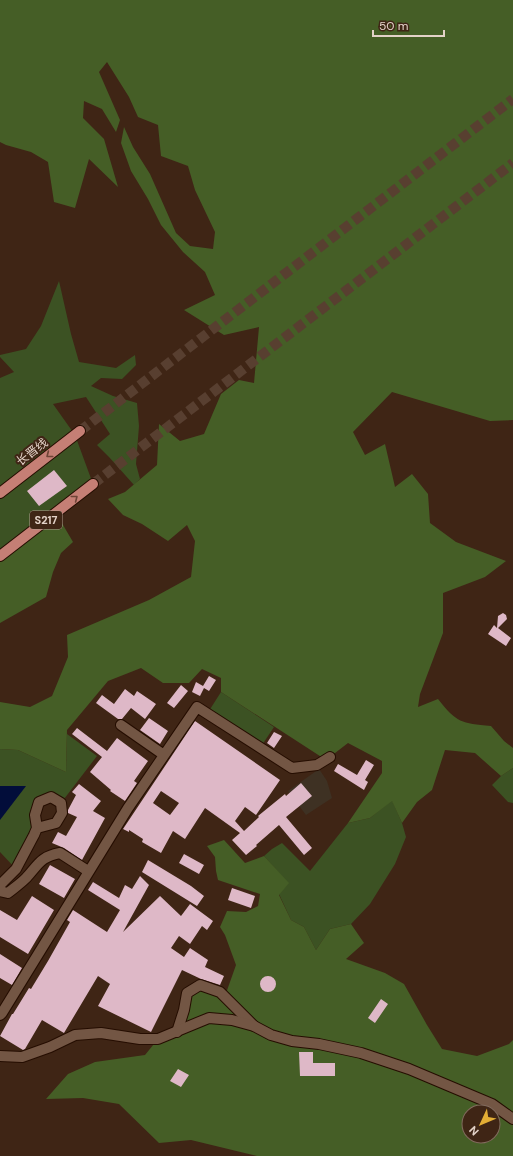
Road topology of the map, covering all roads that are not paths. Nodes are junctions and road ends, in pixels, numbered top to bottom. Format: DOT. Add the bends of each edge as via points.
graph roads {
  1 [pos="80,431"];
  2 [pos="93,484"];
  3 [pos="0,493"];
  4 [pos="0,556"];
  5 [pos="121,725"];
  6 [pos="164,755"];
  7 [pos="330,757"];
  8 [pos="37,828"];
  9 [pos="88,871"];
  10 [pos="0,885"];
  11 [pos="0,891"];
  12 [pos="0,1015"];
  13 [pos="254,1026"];
  14 [pos="176,1032"];
  15 [pos="0,1056"];
  16 [pos="513,1119"];
  1 -- 3 [label="main road, 长晋线, one-way"];
  4 -- 2 [label="main road, S217, one-way"];
  5 -- 6 [label="street"];
  6 -- 7 [label="street" via="197,707 292,768 317,765"];
  6 -- 9 [label="street"];
  8 -- 10 [label="street" via="16,869"];
  9 -- 11 [label="street" via="60,853 48,855 25,879 8,892"];
  9 -- 12 [label="street"];
  13 -- 14 [label="street" via="232,1020 209,1018"];
  13 -- 14 [label="street" via="220,992 200,986 187,994"];
  13 -- 16 [label="street" via="271,1035 292,1041 361,1053 409,1069 492,1104"];
  14 -- 15 [label="street" via="158,1039 101,1033 75,1035 22,1058"];
}
